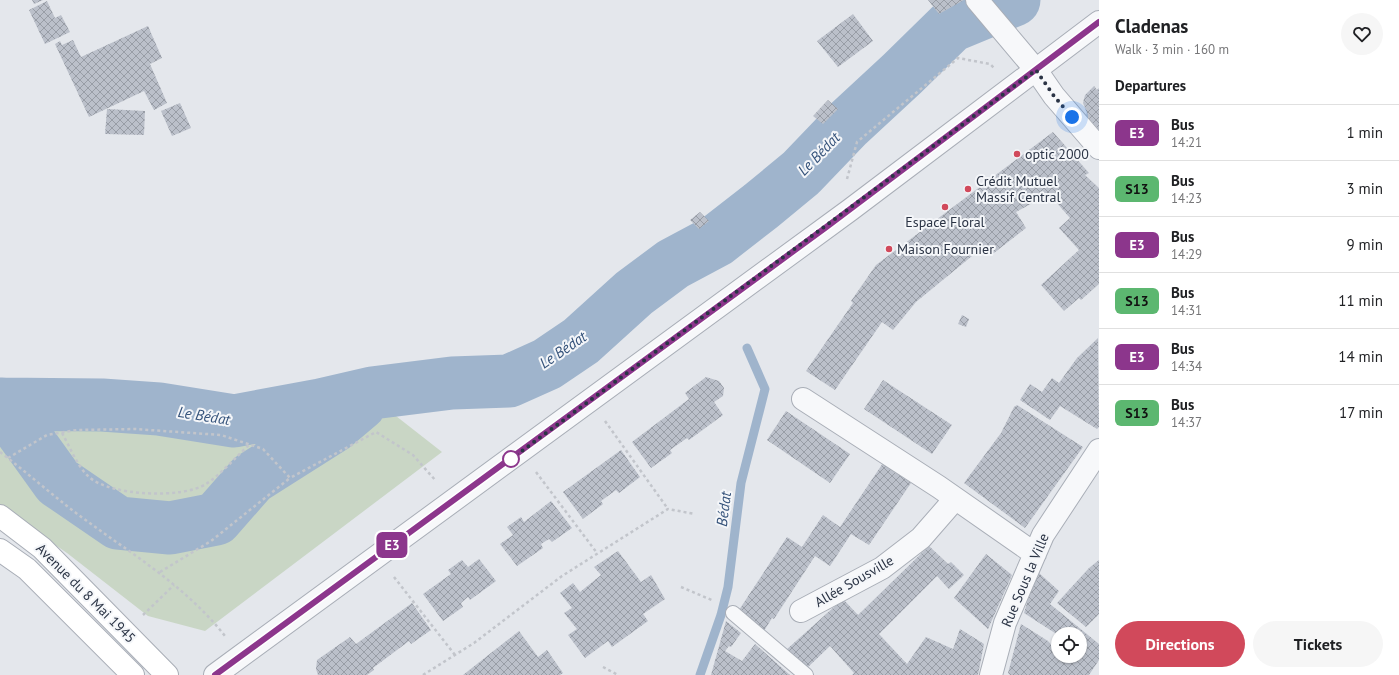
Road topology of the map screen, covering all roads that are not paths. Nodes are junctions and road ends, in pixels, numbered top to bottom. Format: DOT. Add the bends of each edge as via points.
graph roads {
  1 [pos="977,0"];
  2 [pos="1099,22"];
  3 [pos="1036,70"];
  4 [pos="1099,148"];
  5 [pos="803,399"];
  6 [pos="1099,450"];
  7 [pos="955,499"];
  8 [pos="0,516"];
  9 [pos="0,550"];
  10 [pos="1035,554"];
  11 [pos="802,611"];
  12 [pos="733,613"];
  13 [pos="133,675"];
  14 [pos="167,675"];
  15 [pos="215,675"];
  16 [pos="806,675"];
  17 [pos="991,675"];
  1 -- 3 [label="street"];
  2 -- 3 [label="street"];
  3 -- 4 [label="street" via="1054,96"];
  3 -- 15 [label="street" via="522,452"];
  5 -- 7 [label="street"];
  6 -- 10 [label="street, Rue Sous la Ville" via="1043,535"];
  7 -- 10 [label="street"];
  7 -- 11 [label="street, Allée Sousville" via="921,538 882,568"];
  8 -- 14 [label="main road, Avenue du 8 Mai 1945" via="42,548"];
  9 -- 13 [label="main road, Avenue du 8 Mai 1945" via="27,569"];
  10 -- 17 [label="street, Rue Sous la Ville" via="1005,623"];
  12 -- 16 [label="lane"];
}
